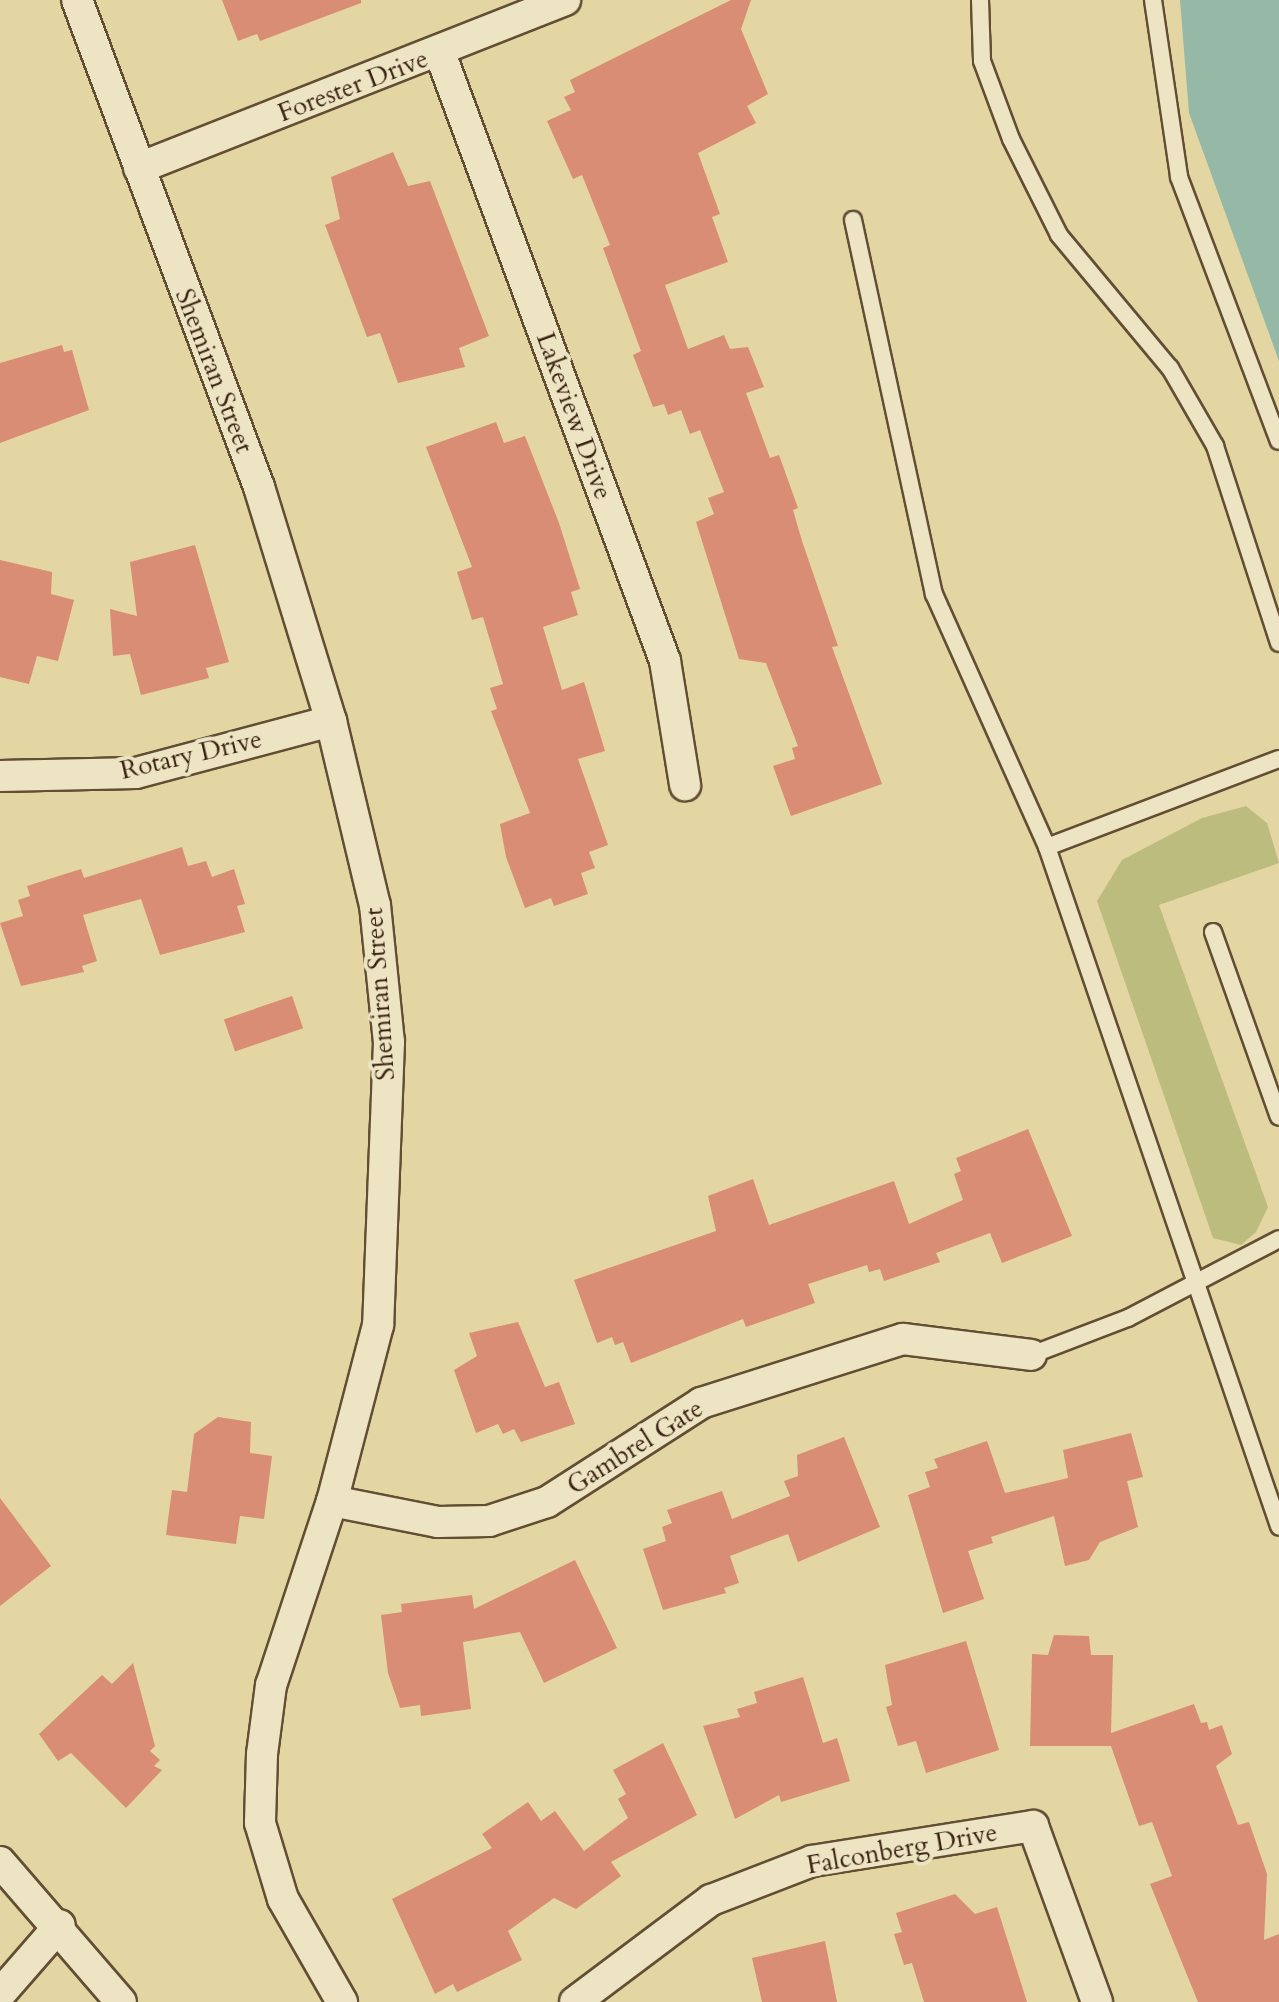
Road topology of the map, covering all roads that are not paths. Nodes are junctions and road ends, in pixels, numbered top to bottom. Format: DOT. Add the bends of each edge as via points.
graph roads {
  1 [pos="77,0"];
  2 [pos="565,0"];
  3 [pos="980,0"];
  4 [pos="1153,0"];
  5 [pos="440,53"];
  6 [pos="139,168"];
  7 [pos="853,220"];
  8 [pos="1279,441"];
  9 [pos="1279,643"];
  10 [pos="331,721"];
  11 [pos="1279,759"];
  12 [pos="0,776"];
  13 [pos="685,785"];
  14 [pos="1047,847"];
  15 [pos="1213,932"];
  16 [pos="1279,1117"];
  17 [pos="1279,1239"];
  18 [pos="1200,1281"];
  19 [pos="1031,1355"];
  20 [pos="332,1501"];
  21 [pos="1279,1526"];
  22 [pos="0,1862"];
  23 [pos="60,1925"];
  24 [pos="0,1994"];
  25 [pos="121,2002"];
  26 [pos="342,2002"];
  27 [pos="575,2002"];
  28 [pos="1097,2002"];
  1 -- 6 [label="street, Shemiran Street"];
  2 -- 5 [label="street, Forester Drive"];
  3 -- 9 [label="lane" via="982,61 1011,139 1059,235 1170,368 1215,446"];
  4 -- 8 [label="lane" via="1179,177"];
  5 -- 6 [label="street, Forester Drive"];
  5 -- 13 [label="street, Lakeview Drive" via="665,661"];
  6 -- 10 [label="street, Shemiran Street" via="259,487"];
  7 -- 14 [label="lane" via="934,594"];
  10 -- 12 [label="street, Rotary Drive" via="136,773"];
  10 -- 20 [label="street, Shemiran Street" via="375,905 389,1042 378,1325"];
  11 -- 14 [label="lane"];
  14 -- 18 [label="lane"];
  15 -- 16 [label="lane"];
  17 -- 18 [label="lane"];
  18 -- 19 [label="lane" via="1128,1318"];
  18 -- 21 [label="lane"];
  19 -- 20 [label="street, Gambrel Gate" via="903,1339 701,1403 547,1502 489,1521 438,1522"];
  20 -- 26 [label="street, Shemiran Street" via="271,1685 260,1823 283,1899"];
  22 -- 23 [label="street"];
  23 -- 24 [label="street"];
  23 -- 25 [label="street"];
  27 -- 28 [label="street, Falconberg Drive" via="711,1900 812,1861 1033,1826"];
}
